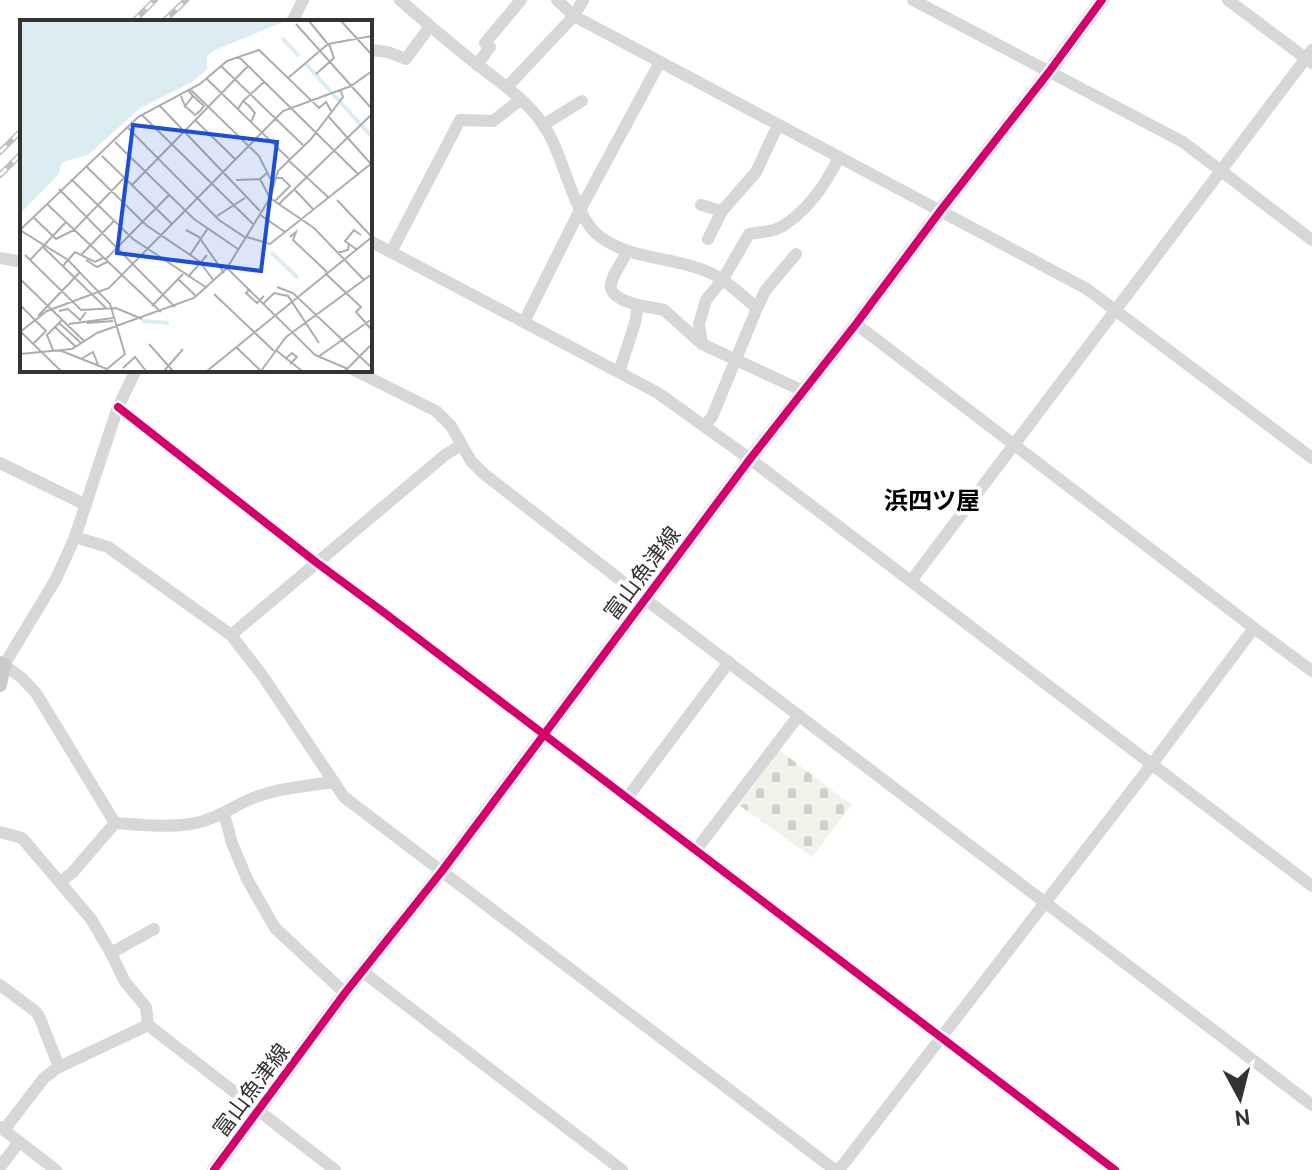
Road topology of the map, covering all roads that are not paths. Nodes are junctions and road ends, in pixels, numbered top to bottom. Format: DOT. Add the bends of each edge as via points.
graph roads {
  1 [pos="303,0"];
  2 [pos="400,0"];
  3 [pos="521,0"];
  4 [pos="557,0"];
  5 [pos="583,0"];
  6 [pos="913,0"];
  7 [pos="1102,0"];
  8 [pos="1228,0"];
  9 [pos="574,16"];
  10 [pos="293,20"];
  11 [pos="430,26"];
  12 [pos="372,50"];
  13 [pos="1310,57"];
  14 [pos="660,62"];
  15 [pos="477,65"];
  16 [pos="1049,72"];
  17 [pos="507,87"];
  18 [pos="520,100"];
  19 [pos="582,101"];
  20 [pos="543,125"];
  21 [pos="778,125"];
  22 [pos="839,157"];
  23 [pos="1221,170"];
  24 [pos="701,205"];
  25 [pos="580,210"];
  26 [pos="941,210"];
  27 [pos="722,211"];
  28 [pos="708,239"];
  29 [pos="1312,240"];
  30 [pos="372,242"];
  31 [pos="391,252"];
  32 [pos="627,252"];
  33 [pos="796,254"];
  34 [pos="0,258"];
  35 [pos="20,262"];
  36 [pos="723,279"];
  37 [pos="638,305"];
  38 [pos="757,308"];
  39 [pos="1116,309"];
  40 [pos="524,322"];
  41 [pos="856,324"];
  42 [pos="702,344"];
  43 [pos="736,361"];
  44 [pos="135,372"];
  45 [pos="358,372"];
  46 [pos="619,372"];
  47 [pos="803,391"];
  48 [pos="118,407"];
  49 [pos="704,426"];
  50 [pos="1014,444"];
  51 [pos="461,445"];
  52 [pos="1312,458"];
  53 [pos="750,459"];
  54 [pos="0,463"];
  55 [pos="86,505"];
  56 [pos="75,537"];
  57 [pos="317,563"];
  58 [pos="911,581"];
  59 [pos="645,599"];
  60 [pos="1254,628"];
  61 [pos="231,635"];
  62 [pos="729,662"];
  63 [pos="2,664"];
  64 [pos="1312,671"];
  65 [pos="0,685"];
  66 [pos="799,715"];
  67 [pos="544,735"];
  68 [pos="1152,764"];
  69 [pos="333,782"];
  70 [pos="627,798"];
  71 [pos="224,814"];
  72 [pos="115,823"];
  73 [pos="0,832"];
  74 [pos="696,850"];
  75 [pos="442,871"];
  76 [pos="60,882"];
  77 [pos="1312,886"];
  78 [pos="1046,902"];
  79 [pos="154,929"];
  80 [pos="111,953"];
  81 [pos="363,972"];
  82 [pos="0,985"];
  83 [pos="345,993"];
  84 [pos="148,1025"];
  85 [pos="942,1037"];
  86 [pos="59,1067"];
  87 [pos="1312,1105"];
  88 [pos="258,1111"];
  89 [pos="2,1128"];
  90 [pos="19,1142"];
  91 [pos="0,1167"];
  92 [pos="56,1170"];
  93 [pos="214,1170"];
  94 [pos="335,1170"];
  95 [pos="622,1170"];
  96 [pos="837,1170"];
  97 [pos="1115,1170"];
  1 -- 10 [label="street"];
  2 -- 11 [label="street"];
  3 -- 15 [label="street" via="485,43 490,47"];
  4 -- 9 [label="street"];
  5 -- 9 [label="street"];
  6 -- 16 [label="street"];
  7 -- 16 [label="main road, 富山魚津線"];
  8 -- 13 [label="street"];
  9 -- 14 [label="street"];
  9 -- 17 [label="street"];
  11 -- 12 [label="street" via="406,59"];
  11 -- 15 [label="street"];
  13 -- 23 [label="street"];
  14 -- 21 [label="street"];
  14 -- 25 [label="street"];
  15 -- 17 [label="street"];
  16 -- 23 [label="street" via="1183,142"];
  16 -- 26 [label="main road, 富山魚津線"];
  17 -- 18 [label="street"];
  18 -- 20 [label="street"];
  18 -- 31 [label="street" via="493,121 460,120"];
  19 -- 20 [label="street"];
  20 -- 25 [label="street" via="557,147"];
  21 -- 22 [label="street"];
  21 -- 27 [label="street" via="756,172"];
  22 -- 26 [label="street"];
  22 -- 36 [label="street" via="806,207 779,229 749,234"];
  23 -- 29 [label="street"];
  23 -- 39 [label="street"];
  24 -- 27 [label="street"];
  25 -- 32 [label="street" via="596,234"];
  25 -- 40 [label="street"];
  26 -- 39 [label="street"];
  26 -- 41 [label="main road, 富山魚津線"];
  27 -- 28 [label="street"];
  30 -- 31 [label="street"];
  31 -- 40 [label="street"];
  32 -- 36 [label="street"];
  32 -- 37 [label="street" via="611,292"];
  33 -- 38 [label="street"];
  34 -- 35 [label="street"];
  36 -- 38 [label="street"];
  36 -- 42 [label="street" via="706,300 699,324"];
  37 -- 42 [label="street" via="664,310"];
  37 -- 46 [label="street"];
  38 -- 43 [label="street"];
  39 -- 50 [label="street"];
  39 -- 52 [label="street"];
  40 -- 46 [label="street"];
  41 -- 47 [label="main road, 富山魚津線"];
  41 -- 50 [label="street"];
  42 -- 43 [label="street"];
  43 -- 47 [label="street"];
  43 -- 49 [label="street"];
  44 -- 48 [label="street"];
  45 -- 51 [label="street" via="436,411"];
  46 -- 49 [label="street"];
  47 -- 53 [label="main road, 富山魚津線"];
  48 -- 55 [label="street"];
  48 -- 57 [label="street"];
  49 -- 53 [label="street"];
  50 -- 58 [label="street"];
  50 -- 60 [label="street"];
  51 -- 57 [label="street"];
  51 -- 59 [label="street" via="484,474"];
  53 -- 58 [label="street"];
  53 -- 59 [label="main road, 富山魚津線"];
  54 -- 55 [label="street"];
  55 -- 56 [label="street"];
  56 -- 61 [label="street" via="108,547"];
  56 -- 63 [label="street" via="56,579"];
  57 -- 61 [label="street"];
  57 -- 67 [label="street"];
  58 -- 68 [label="street"];
  59 -- 62 [label="street"];
  59 -- 67 [label="main road, 富山魚津線"];
  60 -- 64 [label="street"];
  60 -- 68 [label="street"];
  61 -- 69 [label="street"];
  62 -- 66 [label="street"];
  62 -- 70 [label="street"];
  63 -- 65 [label="main road"];
  63 -- 72 [label="street" via="36,693"];
  66 -- 74 [label="street"];
  66 -- 78 [label="street"];
  67 -- 70 [label="street"];
  67 -- 75 [label="main road, 富山魚津線"];
  68 -- 77 [label="street"];
  68 -- 78 [label="street"];
  69 -- 71 [label="street" via="252,798"];
  69 -- 75 [label="street" via="344,797"];
  70 -- 74 [label="street"];
  71 -- 72 [label="street" via="195,823"];
  71 -- 83 [label="street" via="247,879 275,928"];
  72 -- 76 [label="street"];
  73 -- 76 [label="street" via="22,838"];
  74 -- 85 [label="street"];
  75 -- 81 [label="main road, 富山魚津線"];
  75 -- 96 [label="street"];
  76 -- 80 [label="street"];
  78 -- 85 [label="street"];
  78 -- 87 [label="street"];
  79 -- 80 [label="street"];
  80 -- 84 [label="street" via="125,982 146,1007"];
  81 -- 83 [label="main road, 富山魚津線"];
  81 -- 95 [label="street"];
  82 -- 86 [label="street" via="39,1016"];
  83 -- 88 [label="main road, 富山魚津線"];
  84 -- 86 [label="street"];
  84 -- 88 [label="street"];
  85 -- 96 [label="street"];
  85 -- 97 [label="street"];
  86 -- 89 [label="street"];
  88 -- 93 [label="main road, 富山魚津線"];
  88 -- 94 [label="street"];
  89 -- 90 [label="street"];
  90 -- 91 [label="street"];
  90 -- 92 [label="street"];
}
